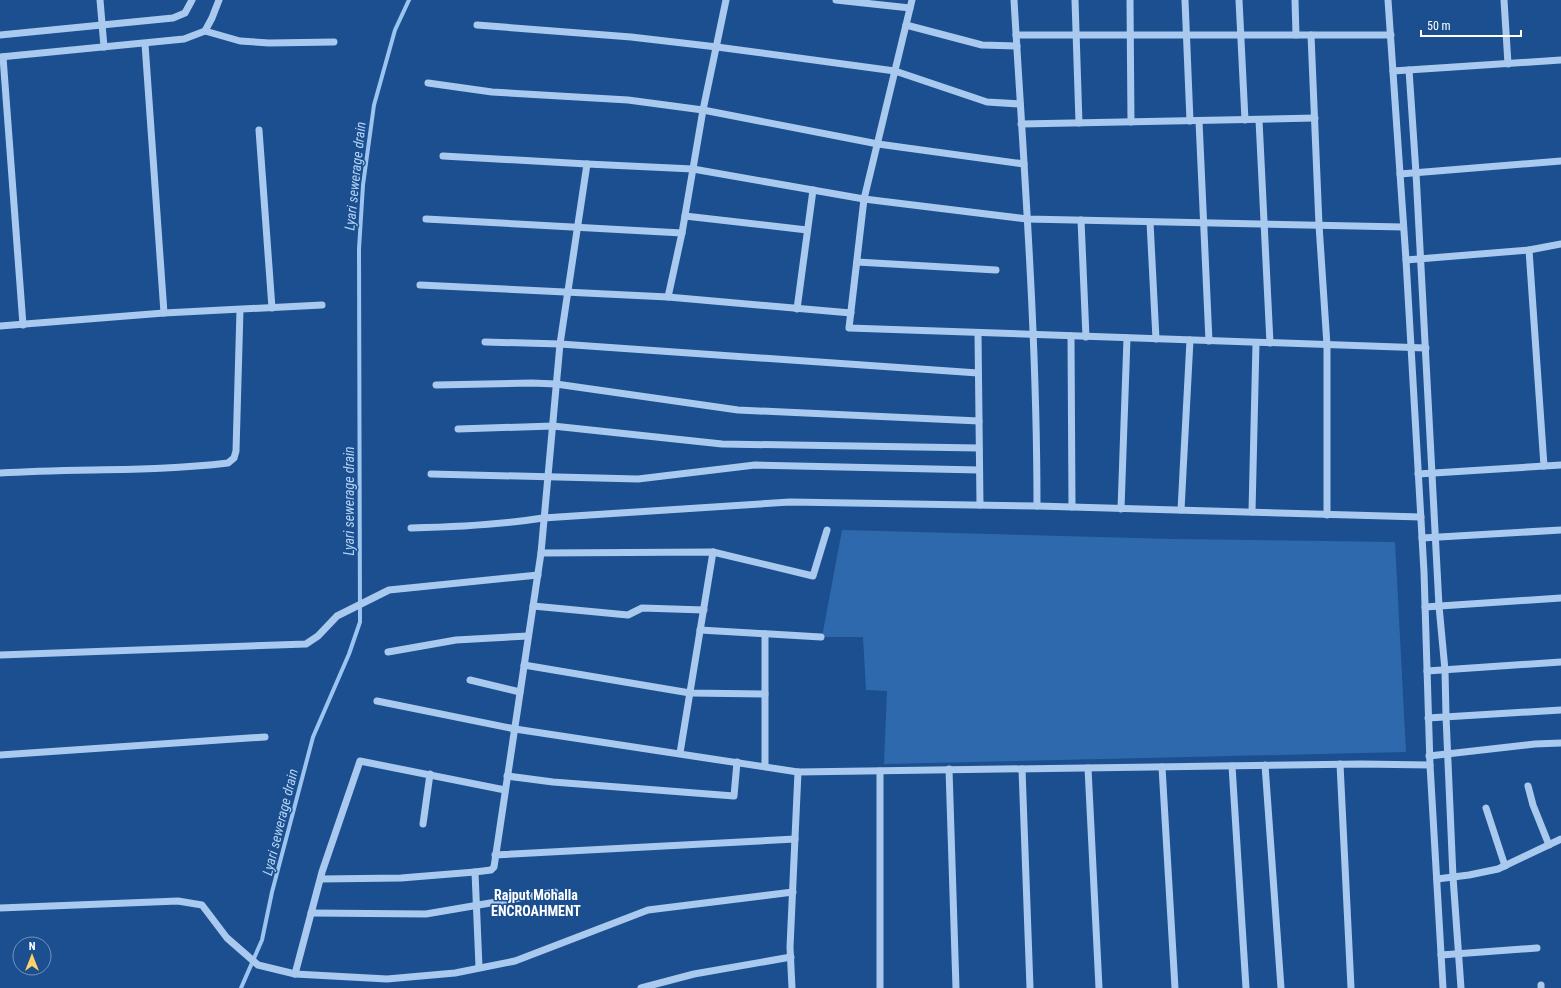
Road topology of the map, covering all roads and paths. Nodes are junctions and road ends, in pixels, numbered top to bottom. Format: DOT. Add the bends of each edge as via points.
graph roads {
  1 [pos="100,0"];
  2 [pos="192,0"];
  3 [pos="219,0"];
  4 [pos="726,0"];
  5 [pos="836,0"];
  6 [pos="912,0"];
  7 [pos="1014,0"];
  8 [pos="1075,0"];
  9 [pos="1130,0"];
  10 [pos="1185,0"];
  11 [pos="1239,0"];
  12 [pos="1295,0"];
  13 [pos="1388,0"];
  14 [pos="1504,0"];
  15 [pos="910,8"];
  16 [pos="101,25"];
  17 [pos="477,25"];
  18 [pos="906,25"];
  19 [pos="205,31"];
  20 [pos="0,35"];
  21 [pos="1016,35"];
  22 [pos="1076,35"];
  23 [pos="1131,35"];
  24 [pos="1186,35"];
  25 [pos="1240,35"];
  26 [pos="1296,35"];
  27 [pos="1311,35"];
  28 [pos="1391,35"];
  29 [pos="334,42"];
  30 [pos="145,44"];
  31 [pos="1017,46"];
  32 [pos="104,47"];
  33 [pos="717,47"];
  34 [pos="2,57"];
  35 [pos="1561,60"];
  36 [pos="1508,64"];
  37 [pos="1409,70"];
  38 [pos="895,71"];
  39 [pos="1393,72"];
  40 [pos="428,83"];
  41 [pos="1020,104"];
  42 [pos="703,110"];
  43 [pos="1315,118"];
  44 [pos="1245,120"];
  45 [pos="1258,120"];
  46 [pos="1190,121"];
  47 [pos="1199,121"];
  48 [pos="1131,122"];
  49 [pos="1079,123"];
  50 [pos="1021,124"];
  51 [pos="259,130"];
  52 [pos="878,144"];
  53 [pos="442,156"];
  54 [pos="1561,161"];
  55 [pos="586,164"];
  56 [pos="1024,164"];
  57 [pos="692,169"];
  58 [pos="1416,173"];
  59 [pos="1400,174"];
  60 [pos="813,190"];
  61 [pos="864,200"];
  62 [pos="685,216"];
  63 [pos="426,219"];
  64 [pos="1027,219"];
  65 [pos="1081,220"];
  66 [pos="1150,222"];
  67 [pos="1204,223"];
  68 [pos="1264,224"];
  69 [pos="1320,225"];
  70 [pos="578,227"];
  71 [pos="1403,227"];
  72 [pos="807,230"];
  73 [pos="682,233"];
  74 [pos="1561,244"];
  75 [pos="1529,250"];
  76 [pos="1421,259"];
  77 [pos="1406,260"];
  78 [pos="857,262"];
  79 [pos="996,270"];
  80 [pos="420,285"];
  81 [pos="567,293"];
  82 [pos="668,297"];
  83 [pos="322,305"];
  84 [pos="272,308"];
  85 [pos="797,309"];
  86 [pos="240,310"];
  87 [pos="164,313"];
  88 [pos="851,313"];
  89 [pos="23,325"];
  90 [pos="0,326"];
  91 [pos="978,333"];
  92 [pos="1034,335"];
  93 [pos="1071,336"];
  94 [pos="1086,336"];
  95 [pos="1127,338"];
  96 [pos="1156,339"];
  97 [pos="1190,340"];
  98 [pos="1209,341"];
  99 [pos="485,342"];
  100 [pos="1256,343"];
  101 [pos="1270,343"];
  102 [pos="560,344"];
  103 [pos="1327,345"];
  104 [pos="1411,348"];
  105 [pos="1426,348"];
  106 [pos="978,373"];
  107 [pos="556,384"];
  108 [pos="436,385"];
  109 [pos="979,422"];
  110 [pos="553,426"];
  111 [pos="458,429"];
  112 [pos="979,448"];
  113 [pos="1561,465"];
  114 [pos="1544,466"];
  115 [pos="979,470"];
  116 [pos="0,473"];
  117 [pos="1433,473"];
  118 [pos="431,474"];
  119 [pos="1418,474"];
  120 [pos="547,477"];
  121 [pos="980,505"];
  122 [pos="1037,506"];
  123 [pos="1072,507"];
  124 [pos="1121,509"];
  125 [pos="1182,510"];
  126 [pos="1252,512"];
  127 [pos="1327,515"];
  128 [pos="1421,517"];
  129 [pos="543,518"];
  130 [pos="411,528"];
  131 [pos="827,530"];
  132 [pos="1561,530"];
  133 [pos="1436,537"];
  134 [pos="1422,538"];
  135 [pos="713,552"];
  136 [pos="541,553"];
  137 [pos="538,576"];
  138 [pos="1561,598"];
  139 [pos="533,606"];
  140 [pos="1439,606"];
  141 [pos="1425,607"];
  142 [pos="704,610"];
  143 [pos="700,630"];
  144 [pos="765,634"];
  145 [pos="528,636"];
  146 [pos="821,637"];
  147 [pos="388,652"];
  148 [pos="0,655"];
  149 [pos="1561,662"];
  150 [pos="524,665"];
  151 [pos="1445,670"];
  152 [pos="1427,671"];
  153 [pos="470,680"];
  154 [pos="520,692"];
  155 [pos="690,693"];
  156 [pos="765,694"];
  157 [pos="377,701"];
  158 [pos="1561,710"];
  159 [pos="1446,716"];
  160 [pos="1428,718"];
  161 [pos="514,729"];
  162 [pos="265,738"];
  163 [pos="1561,743"];
  164 [pos="680,753"];
  165 [pos="1448,754"];
  166 [pos="0,755"];
  167 [pos="1429,756"];
  168 [pos="737,762"];
  169 [pos="1340,764"];
  170 [pos="1430,765"];
  171 [pos="765,766"];
  172 [pos="1232,766"];
  173 [pos="1265,766"];
  174 [pos="1162,767"];
  175 [pos="1088,768"];
  176 [pos="949,769"];
  177 [pos="1022,769"];
  178 [pos="880,771"];
  179 [pos="798,772"];
  180 [pos="430,774"];
  181 [pos="508,776"];
  182 [pos="1528,786"];
  183 [pos="505,790"];
  184 [pos="1486,808"];
  185 [pos="423,824"];
  186 [pos="795,839"];
  187 [pos="1561,840"];
  188 [pos="1549,845"];
  189 [pos="495,855"];
  190 [pos="1505,866"];
  191 [pos="474,872"];
  192 [pos="1453,877"];
  193 [pos="321,879"];
  194 [pos="1436,879"];
  195 [pos="555,892"];
  196 [pos="793,892"];
  197 [pos="475,906"];
  198 [pos="0,908"];
  199 [pos="311,913"];
  200 [pos="1537,948"];
  201 [pos="1459,954"];
  202 [pos="1441,955"];
  203 [pos="791,957"];
  204 [pos="479,967"];
  205 [pos="295,974"];
  206 [pos="641,988"];
  207 [pos="792,988"];
  208 [pos="880,988"];
  209 [pos="956,988"];
  210 [pos="1030,988"];
  211 [pos="1099,988"];
  212 [pos="1175,988"];
  213 [pos="1246,988"];
  214 [pos="1280,988"];
  215 [pos="1351,988"];
  216 [pos="1443,988"];
  217 [pos="1461,988"];
  1 -- 16 [label="street"];
  2 -- 16 [label="street" via="185,13 173,18"];
  3 -- 19 [label="street"];
  4 -- 33 [label="street"];
  5 -- 15 [label="street"];
  6 -- 15 [label="street"];
  7 -- 21 [label="street"];
  8 -- 22 [label="street"];
  9 -- 23 [label="street"];
  10 -- 24 [label="street"];
  11 -- 25 [label="street"];
  12 -- 26 [label="street"];
  13 -- 28 [label="street"];
  14 -- 36 [label="street"];
  15 -- 18 [label="street"];
  16 -- 20 [label="street"];
  16 -- 32 [label="street"];
  17 -- 33 [label="street" via="631,37"];
  18 -- 31 [label="street" via="982,45"];
  18 -- 38 [label="street"];
  19 -- 29 [label="street" via="240,41"];
  19 -- 30 [label="street" via="184,39"];
  21 -- 22 [label="street"];
  21 -- 31 [label="street"];
  22 -- 23 [label="street"];
  22 -- 49 [label="street"];
  23 -- 24 [label="street"];
  23 -- 48 [label="street"];
  24 -- 25 [label="street"];
  24 -- 46 [label="street"];
  25 -- 26 [label="street"];
  25 -- 44 [label="street"];
  26 -- 27 [label="street"];
  27 -- 28 [label="street"];
  27 -- 43 [label="street"];
  28 -- 39 [label="street"];
  30 -- 32 [label="street"];
  30 -- 87 [label="street"];
  31 -- 41 [label="street"];
  32 -- 34 [label="street"];
  33 -- 38 [label="street"];
  33 -- 42 [label="street"];
  34 -- 89 [label="street"];
  35 -- 36 [label="street"];
  36 -- 37 [label="street"];
  37 -- 39 [label="street"];
  37 -- 58 [label="street"];
  38 -- 41 [label="street" via="987,102"];
  38 -- 52 [label="street"];
  39 -- 59 [label="street"];
  40 -- 42 [label="street" via="492,92 628,100"];
  41 -- 50 [label="street"];
  42 -- 52 [label="street"];
  42 -- 57 [label="street"];
  43 -- 45 [label="street"];
  43 -- 69 [label="street"];
  44 -- 45 [label="street"];
  44 -- 47 [label="street"];
  45 -- 68 [label="street"];
  46 -- 47 [label="street"];
  46 -- 48 [label="street"];
  47 -- 67 [label="street"];
  48 -- 49 [label="street"];
  49 -- 50 [label="street"];
  50 -- 56 [label="street"];
  51 -- 84 [label="street"];
  52 -- 56 [label="street"];
  52 -- 61 [label="street"];
  53 -- 55 [label="street"];
  54 -- 58 [label="street"];
  55 -- 57 [label="street"];
  55 -- 70 [label="street"];
  56 -- 64 [label="street"];
  57 -- 60 [label="street"];
  57 -- 62 [label="street"];
  58 -- 59 [label="street"];
  58 -- 76 [label="street"];
  59 -- 71 [label="street"];
  60 -- 61 [label="street"];
  60 -- 72 [label="street"];
  61 -- 64 [label="street"];
  61 -- 78 [label="street"];
  62 -- 72 [label="street"];
  62 -- 73 [label="street"];
  63 -- 70 [label="street"];
  64 -- 65 [label="street"];
  64 -- 92 [label="street"];
  65 -- 66 [label="street"];
  65 -- 94 [label="street"];
  66 -- 67 [label="street"];
  66 -- 96 [label="street"];
  67 -- 68 [label="street"];
  67 -- 98 [label="street"];
  68 -- 69 [label="street"];
  68 -- 101 [label="street"];
  69 -- 71 [label="street"];
  69 -- 103 [label="street"];
  70 -- 73 [label="street"];
  70 -- 81 [label="street"];
  71 -- 77 [label="street"];
  72 -- 85 [label="street"];
  73 -- 82 [label="street"];
  74 -- 75 [label="street"];
  75 -- 76 [label="street"];
  75 -- 114 [label="street"];
  76 -- 77 [label="street"];
  76 -- 105 [label="street"];
  77 -- 104 [label="street"];
  78 -- 79 [label="street"];
  78 -- 88 [label="street"];
  80 -- 81 [label="street"];
  81 -- 82 [label="street"];
  81 -- 102 [label="street"];
  82 -- 85 [label="street"];
  83 -- 84 [label="street"];
  84 -- 86 [label="street"];
  85 -- 88 [label="street"];
  86 -- 87 [label="street"];
  86 -- 116 [label="street" via="236,451 234,458 228,463"];
  87 -- 89 [label="street"];
  88 -- 91 [label="street" via="849,328"];
  89 -- 90 [label="street"];
  91 -- 92 [label="street"];
  91 -- 106 [label="street"];
  92 -- 93 [label="street"];
  92 -- 122 [label="street"];
  93 -- 94 [label="street"];
  93 -- 123 [label="street"];
  94 -- 95 [label="street"];
  95 -- 96 [label="street"];
  95 -- 124 [label="street"];
  96 -- 97 [label="street"];
  97 -- 98 [label="street"];
  97 -- 125 [label="street"];
  98 -- 100 [label="street"];
  99 -- 102 [label="street"];
  100 -- 101 [label="street"];
  100 -- 126 [label="street"];
  101 -- 103 [label="street"];
  102 -- 106 [label="street"];
  102 -- 107 [label="street"];
  103 -- 104 [label="street"];
  103 -- 127 [label="street"];
  104 -- 105 [label="street"];
  104 -- 119 [label="street"];
  105 -- 117 [label="street"];
  106 -- 109 [label="street"];
  107 -- 108 [label="street"];
  107 -- 109 [label="street" via="738,410"];
  107 -- 110 [label="street"];
  109 -- 112 [label="street"];
  110 -- 111 [label="street"];
  110 -- 112 [label="street" via="722,444"];
  110 -- 120 [label="street"];
  112 -- 115 [label="street"];
  113 -- 114 [label="street"];
  114 -- 117 [label="street"];
  115 -- 120 [label="street" via="755,465 638,479"];
  115 -- 121 [label="street"];
  117 -- 119 [label="street"];
  117 -- 133 [label="street"];
  118 -- 120 [label="street"];
  119 -- 128 [label="street"];
  120 -- 129 [label="street"];
  121 -- 122 [label="street"];
  121 -- 129 [label="street" via="790,502"];
  122 -- 123 [label="street"];
  123 -- 124 [label="street"];
  124 -- 125 [label="street"];
  125 -- 126 [label="street"];
  126 -- 127 [label="street"];
  127 -- 128 [label="street"];
  128 -- 134 [label="street"];
  129 -- 130 [label="street" via="463,527"];
  129 -- 136 [label="street"];
  131 -- 135 [label="street" via="813,576"];
  132 -- 133 [label="street"];
  133 -- 134 [label="street"];
  133 -- 140 [label="street"];
  134 -- 141 [label="street"];
  135 -- 136 [label="street"];
  135 -- 142 [label="street"];
  136 -- 137 [label="street"];
  137 -- 139 [label="street"];
  137 -- 148 [label="street" via="389,590 337,616 318,636 306,644"];
  138 -- 140 [label="street"];
  139 -- 142 [label="street" via="628,615 642,608"];
  139 -- 145 [label="street"];
  140 -- 141 [label="street"];
  140 -- 151 [label="street"];
  141 -- 152 [label="street"];
  142 -- 143 [label="street"];
  143 -- 144 [label="street"];
  143 -- 155 [label="street"];
  144 -- 146 [label="street"];
  144 -- 156 [label="street"];
  145 -- 147 [label="street" via="456,640"];
  145 -- 150 [label="street"];
  149 -- 151 [label="street"];
  150 -- 154 [label="street"];
  150 -- 155 [label="street"];
  151 -- 152 [label="street"];
  151 -- 159 [label="street"];
  152 -- 160 [label="street"];
  153 -- 154 [label="street"];
  154 -- 161 [label="street"];
  155 -- 156 [label="street"];
  155 -- 164 [label="street"];
  156 -- 171 [label="street"];
  157 -- 161 [label="street"];
  158 -- 159 [label="street"];
  159 -- 160 [label="street"];
  159 -- 165 [label="street"];
  160 -- 167 [label="street"];
  161 -- 164 [label="street"];
  161 -- 181 [label="street"];
  162 -- 166 [label="street"];
  163 -- 165 [label="street"];
  164 -- 168 [label="street"];
  165 -- 167 [label="street"];
  165 -- 192 [label="street"];
  167 -- 170 [label="street"];
  168 -- 171 [label="street"];
  168 -- 181 [label="street" via="734,796 553,782"];
  169 -- 170 [label="street"];
  169 -- 173 [label="street"];
  169 -- 215 [label="street"];
  170 -- 194 [label="street"];
  171 -- 179 [label="street"];
  172 -- 173 [label="street"];
  172 -- 174 [label="street"];
  172 -- 213 [label="street"];
  173 -- 214 [label="street"];
  174 -- 175 [label="street"];
  174 -- 212 [label="street"];
  175 -- 177 [label="street"];
  175 -- 211 [label="street"];
  176 -- 177 [label="street"];
  176 -- 178 [label="street"];
  176 -- 209 [label="street"];
  177 -- 210 [label="street"];
  178 -- 179 [label="street"];
  178 -- 208 [label="street"];
  179 -- 186 [label="street"];
  180 -- 183 [label="street"];
  180 -- 185 [label="street"];
  180 -- 193 [label="street" via="360,761"];
  181 -- 183 [label="street"];
  182 -- 188 [label="street"];
  183 -- 189 [label="street"];
  184 -- 190 [label="street"];
  186 -- 189 [label="street"];
  186 -- 196 [label="street"];
  187 -- 188 [label="street"];
  188 -- 190 [label="street"];
  189 -- 191 [label="street" via="493,869"];
  190 -- 192 [label="street"];
  191 -- 193 [label="street" via="402,878"];
  191 -- 197 [label="street"];
  192 -- 194 [label="street"];
  192 -- 201 [label="street"];
  193 -- 199 [label="street"];
  194 -- 202 [label="street"];
  195 -- 197 [label="street"];
  196 -- 203 [label="street"];
  196 -- 204 [label="street" via="648,910 515,960"];
  197 -- 199 [label="street" via="426,914"];
  197 -- 204 [label="street"];
  198 -- 205 [label="street" via="178,901 202,905 226,938 258,965"];
  199 -- 205 [label="street"];
  200 -- 201 [label="street"];
  201 -- 202 [label="street"];
  201 -- 217 [label="street"];
  202 -- 216 [label="street"];
  203 -- 206 [label="street" via="694,974"];
  203 -- 207 [label="street"];
  204 -- 205 [label="street" via="455,973 387,979"];
}
